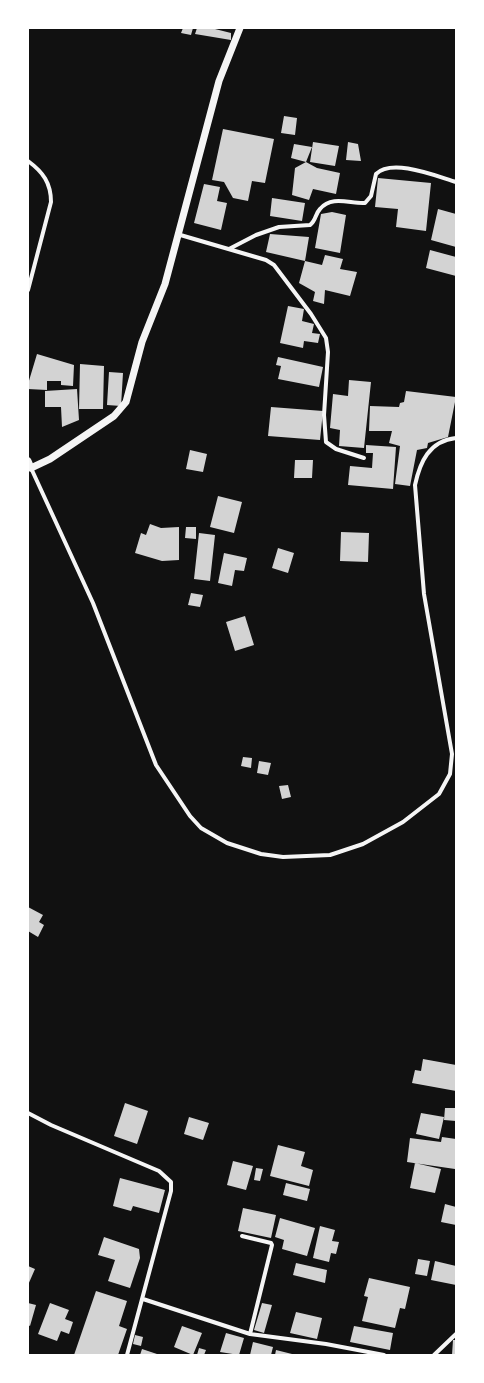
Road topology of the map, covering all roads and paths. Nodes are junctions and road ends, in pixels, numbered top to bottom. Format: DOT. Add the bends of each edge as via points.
graph roads {
  1 [pos="240,28"];
  2 [pos="28,161"];
  3 [pos="456,182"];
  4 [pos="177,234"];
  5 [pos="228,249"];
  6 [pos="28,290"];
  7 [pos="456,438"];
  8 [pos="364,458"];
  9 [pos="30,465"];
  10 [pos="28,1113"];
  11 [pos="242,1236"];
  12 [pos="143,1299"];
  13 [pos="250,1334"];
  14 [pos="456,1334"];
  15 [pos="127,1355"];
  16 [pos="384,1355"];
  17 [pos="434,1355"];
  1 -- 4 [label="street" via="219,82"];
  2 -- 6 [label="street" via="44,175 52,202"];
  3 -- 5 [label="street" via="407,168 382,169 376,174 371,196 365,202 337,200 319,210 310,225 279,227"];
  4 -- 5 [label="street"];
  4 -- 9 [label="street" via="165,284 142,342 126,402 114,416 50,459"];
  5 -- 8 [label="street" via="270,262 319,325 326,338 328,352 325,439 327,444 336,449"];
  7 -- 9 [label="street" via="446,440 430,450 419,469 415,485 424,594 452,754 450,774 439,794 403,822 363,844 330,855 283,857 241,848 201,828 190,816 156,765 93,603"];
  10 -- 12 [label="street" via="159,1171 169,1179 171,1191"];
  11 -- 13 [label="street" via="272,1245"];
  12 -- 13 [label="street"];
  12 -- 15 [label="street"];
  13 -- 16 [label="street"];
  14 -- 17 [label="street"];
}
